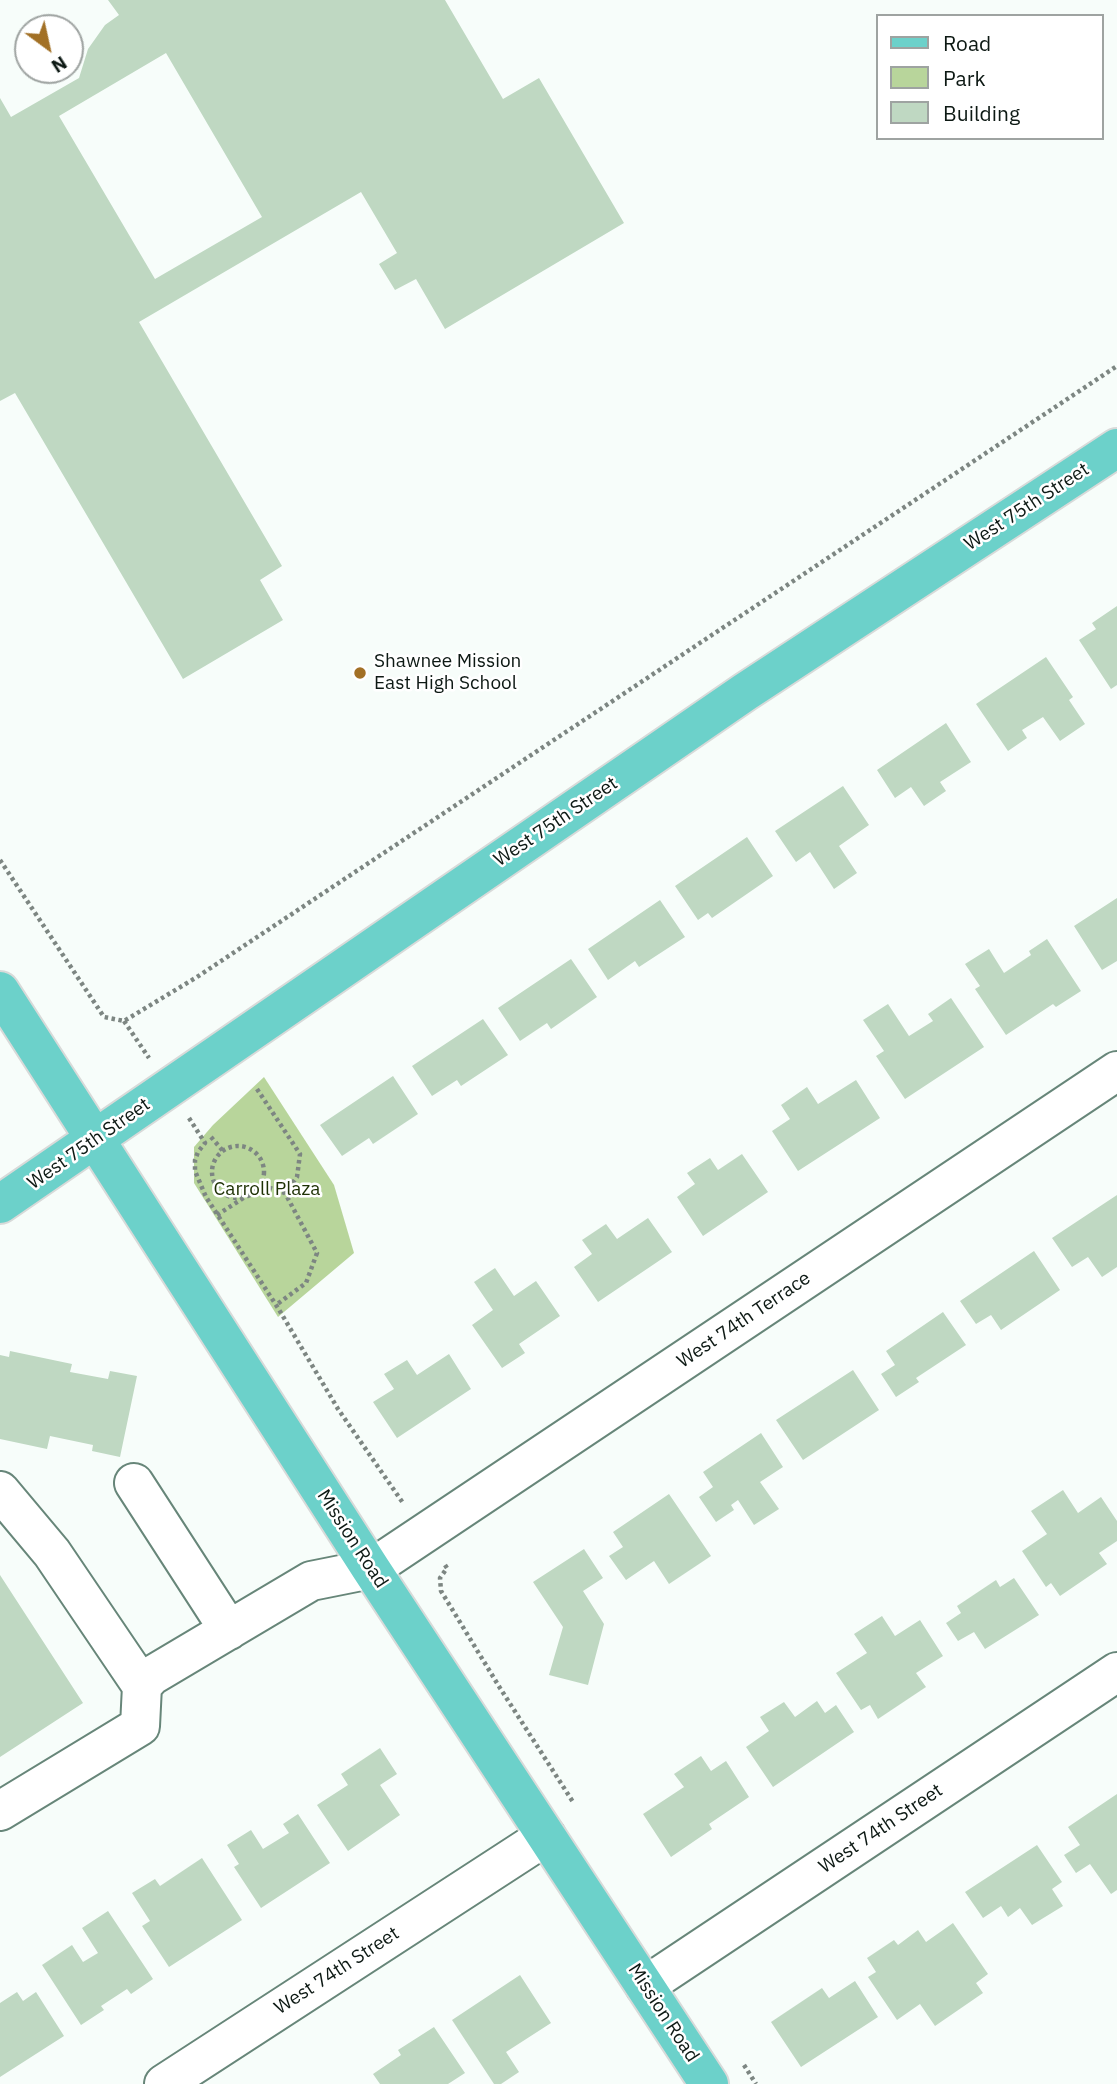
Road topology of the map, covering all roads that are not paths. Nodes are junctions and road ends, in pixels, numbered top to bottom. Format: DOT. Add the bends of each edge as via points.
graph roads {
  1 [pos="1117,448"];
  2 [pos="0,991"];
  3 [pos="1117,1071"];
  4 [pos="96,1139"];
  5 [pos="0,1204"];
  6 [pos="134,1483"];
  7 [pos="0,1490"];
  8 [pos="370,1570"];
  9 [pos="229,1630"];
  10 [pos="1117,1672"];
  11 [pos="142,1686"];
  12 [pos="0,1811"];
  13 [pos="546,1836"];
  14 [pos="645,1986"];
  15 [pos="164,2084"];
  16 [pos="709,2084"];
  1 -- 4 [label="main road, West 75th Street" via="745,692"];
  2 -- 4 [label="main road, Mission Road"];
  3 -- 8 [label="street, West 74th Terrace"];
  4 -- 5 [label="main road, West 75th Street"];
  4 -- 8 [label="main road, Mission Road"];
  6 -- 9 [label="street"];
  7 -- 11 [label="street" via="52,1553"];
  8 -- 9 [label="street" via="311,1581"];
  8 -- 13 [label="main road, Mission Road"];
  9 -- 11 [label="street"];
  10 -- 14 [label="street, West 74th Street"];
  11 -- 12 [label="street" via="140,1727"];
  13 -- 14 [label="main road, Mission Road"];
  13 -- 15 [label="street, West 74th Street"];
  14 -- 16 [label="main road, Mission Road"];
}
